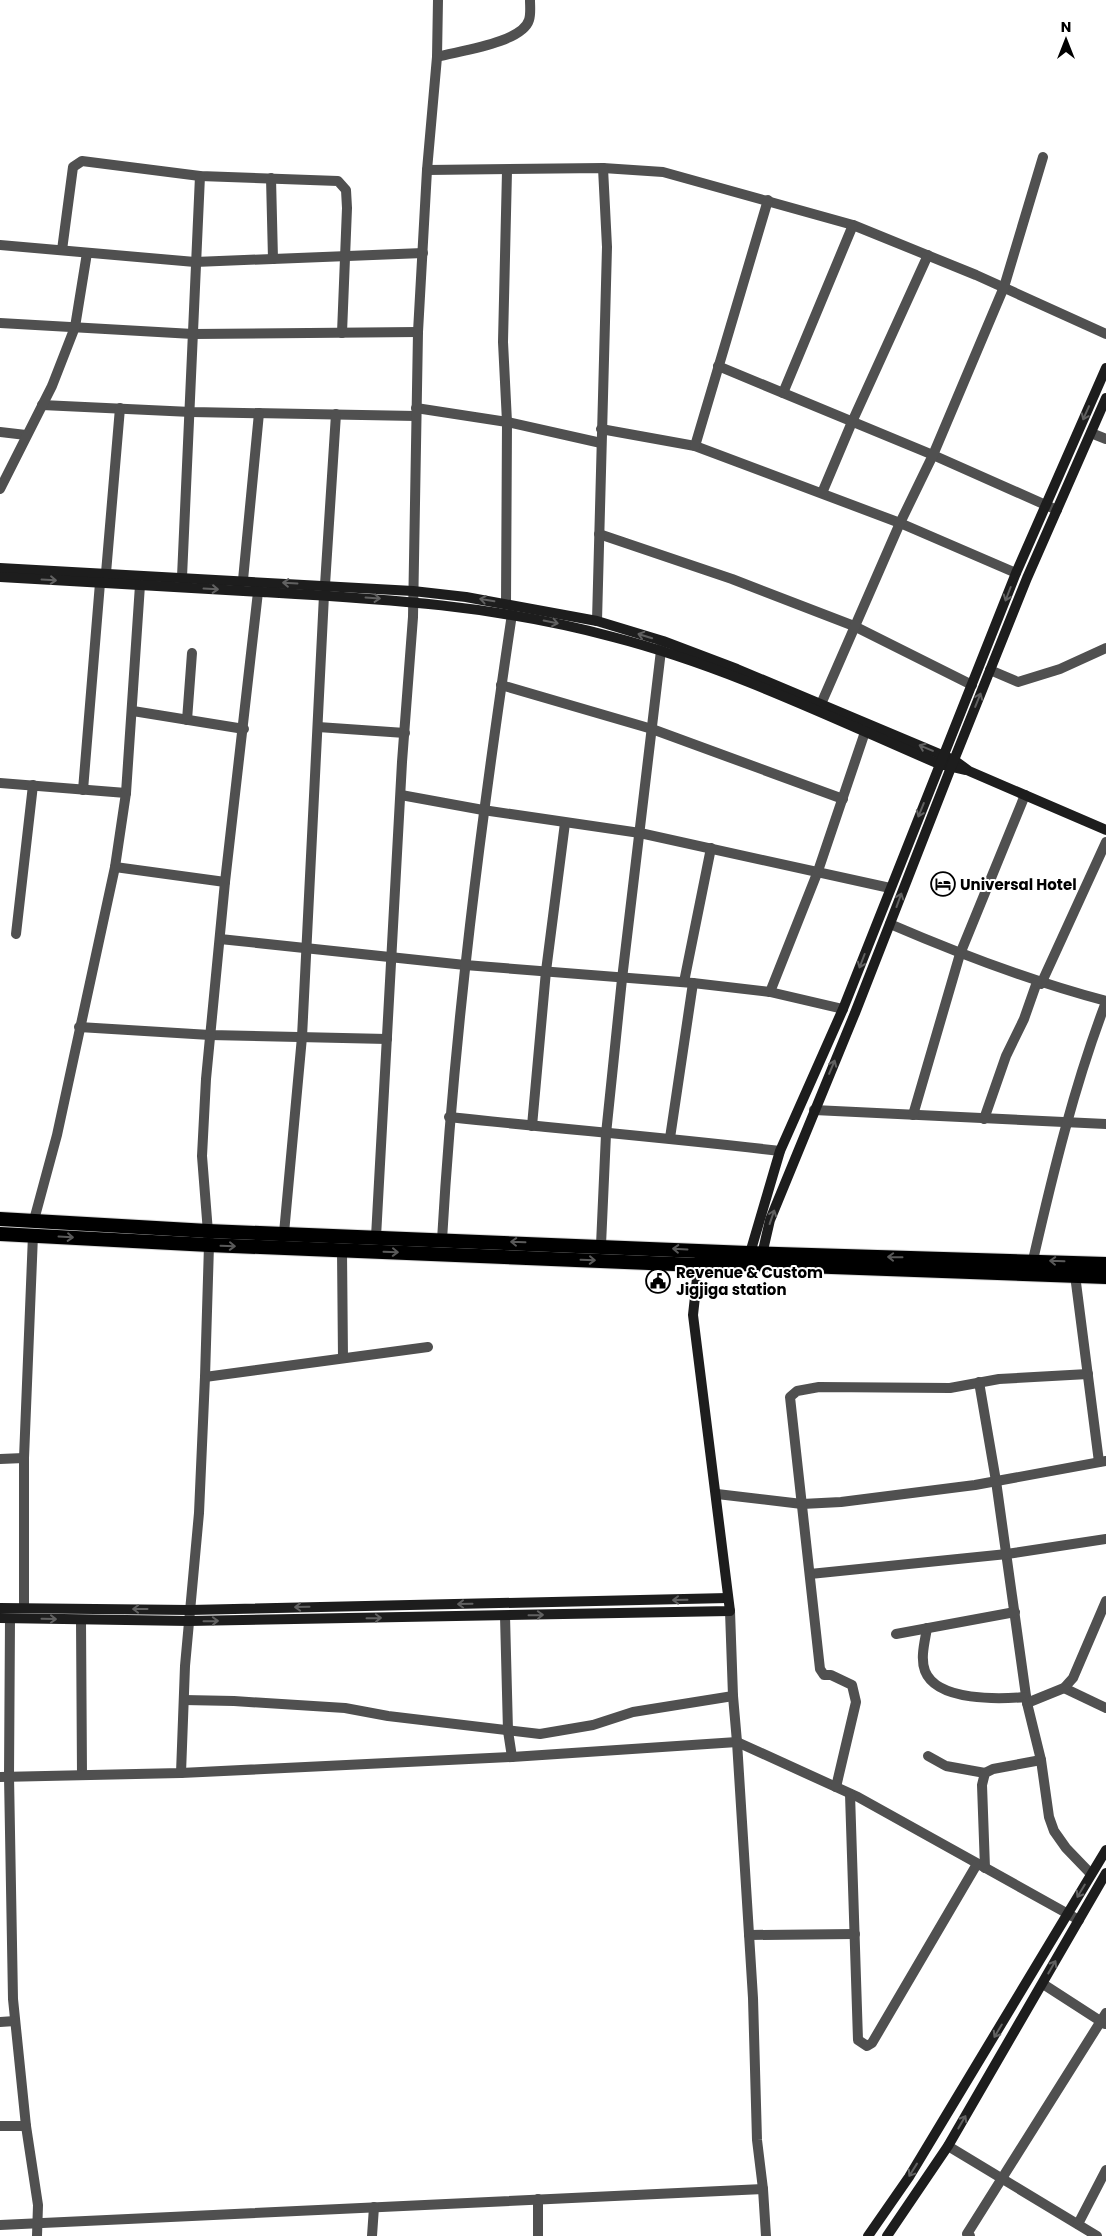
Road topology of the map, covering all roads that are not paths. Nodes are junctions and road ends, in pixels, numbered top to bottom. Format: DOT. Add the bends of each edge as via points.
graph roads {
  1 [pos="438,0"];
  2 [pos="530,0"];
  3 [pos="436,57"];
  4 [pos="1043,157"];
  5 [pos="603,168"];
  6 [pos="427,170"];
  7 [pos="507,171"];
  8 [pos="200,176"];
  9 [pos="272,178"];
  10 [pos="768,200"];
  11 [pos="853,226"];
  12 [pos="0,245"];
  13 [pos="62,250"];
  14 [pos="87,253"];
  15 [pos="423,253"];
  16 [pos="928,255"];
  17 [pos="344,257"];
  18 [pos="273,259"];
  19 [pos="195,262"];
  20 [pos="1004,287"];
  21 [pos="0,323"];
  22 [pos="75,327"];
  23 [pos="418,332"];
  24 [pos="342,333"];
  25 [pos="193,334"];
  26 [pos="1106,334"];
  27 [pos="718,366"];
  28 [pos="1106,368"];
  29 [pos="783,393"];
  30 [pos="1106,398"];
  31 [pos="42,405"];
  32 [pos="120,408"];
  33 [pos="191,412"];
  34 [pos="416,412"];
  35 [pos="259,413"];
  36 [pos="336,414"];
  37 [pos="507,422"];
  38 [pos="852,422"];
  39 [pos="601,429"];
  40 [pos="0,432"];
  41 [pos="1091,433"];
  42 [pos="26,435"];
  43 [pos="1106,439"];
  44 [pos="601,443"];
  45 [pos="695,446"];
  46 [pos="933,455"];
  47 [pos="0,490"];
  48 [pos="822,493"];
  49 [pos="1046,505"];
  50 [pos="1057,510"];
  51 [pos="900,523"];
  52 [pos="599,534"];
  53 [pos="0,568"];
  54 [pos="106,573"];
  55 [pos="1016,573"];
  56 [pos="182,577"];
  57 [pos="0,578"];
  58 [pos="243,580"];
  59 [pos="100,583"];
  60 [pos="140,585"];
  61 [pos="325,590"];
  62 [pos="258,592"];
  63 [pos="413,596"];
  64 [pos="506,604"];
  65 [pos="512,614"];
  66 [pos="597,621"];
  67 [pos="854,626"];
  68 [pos="662,646"];
  69 [pos="1106,648"];
  70 [pos="192,653"];
  71 [pos="990,670"];
  72 [pos="501,685"];
  73 [pos="972,685"];
  74 [pos="821,704"];
  75 [pos="132,711"];
  76 [pos="187,720"];
  77 [pos="318,727"];
  78 [pos="244,729"];
  79 [pos="652,729"];
  80 [pos="865,732"];
  81 [pos="405,733"];
  82 [pos="941,760"];
  83 [pos="952,764"];
  84 [pos="0,783"];
  85 [pos="33,785"];
  86 [pos="83,790"];
  87 [pos="126,793"];
  88 [pos="400,794"];
  89 [pos="1025,795"];
  90 [pos="843,799"];
  91 [pos="483,810"];
  92 [pos="565,823"];
  93 [pos="1106,830"];
  94 [pos="640,832"];
  95 [pos="1106,842"];
  96 [pos="711,848"];
  97 [pos="115,867"];
  98 [pos="818,871"];
  99 [pos="226,882"];
  100 [pos="890,888"];
  101 [pos="890,924"];
  102 [pos="16,934"];
  103 [pos="220,939"];
  104 [pos="307,948"];
  105 [pos="960,954"];
  106 [pos="392,956"];
  107 [pos="465,966"];
  108 [pos="546,971"];
  109 [pos="622,978"];
  110 [pos="689,982"];
  111 [pos="1039,983"];
  112 [pos="770,992"];
  113 [pos="1106,1002"];
  114 [pos="843,1009"];
  115 [pos="79,1027"];
  116 [pos="210,1035"];
  117 [pos="302,1037"];
  118 [pos="387,1039"];
  119 [pos="814,1110"];
  120 [pos="913,1115"];
  121 [pos="449,1117"];
  122 [pos="984,1119"];
  123 [pos="1067,1124"];
  124 [pos="1106,1124"];
  125 [pos="532,1126"];
  126 [pos="606,1134"];
  127 [pos="670,1138"];
  128 [pos="780,1151"];
  129 [pos="0,1219"];
  130 [pos="34,1220"];
  131 [pos="284,1233"];
  132 [pos="0,1234"];
  133 [pos="33,1235"];
  134 [pos="376,1237"];
  135 [pos="209,1238"];
  136 [pos="442,1240"];
  137 [pos="601,1245"];
  138 [pos="701,1250"];
  139 [pos="342,1251"];
  140 [pos="755,1259"];
  141 [pos="1033,1260"];
  142 [pos="1106,1264"];
  143 [pos="698,1265"];
  144 [pos="1075,1275"];
  145 [pos="1106,1277"];
  146 [pos="428,1347"];
  147 [pos="343,1358"];
  148 [pos="1088,1374"];
  149 [pos="205,1376"];
  150 [pos="979,1382"];
  151 [pos="24,1458"];
  152 [pos="0,1459"];
  153 [pos="1103,1462"];
  154 [pos="996,1482"];
  155 [pos="717,1494"];
  156 [pos="802,1504"];
  157 [pos="1106,1539"];
  158 [pos="1007,1554"];
  159 [pos="810,1574"];
  160 [pos="728,1598"];
  161 [pos="0,1608"];
  162 [pos="24,1608"];
  163 [pos="1105,1609"];
  164 [pos="190,1610"];
  165 [pos="730,1611"];
  166 [pos="1015,1612"];
  167 [pos="505,1616"];
  168 [pos="5,1619"];
  169 [pos="81,1620"];
  170 [pos="189,1621"];
  171 [pos="927,1628"];
  172 [pos="896,1634"];
  173 [pos="1064,1688"];
  174 [pos="733,1696"];
  175 [pos="184,1700"];
  176 [pos="1027,1700"];
  177 [pos="1106,1708"];
  178 [pos="508,1731"];
  179 [pos="737,1742"];
  180 [pos="928,1756"];
  181 [pos="512,1757"];
  182 [pos="1040,1760"];
  183 [pos="181,1773"];
  184 [pos="985,1773"];
  185 [pos="82,1775"];
  186 [pos="5,1776"];
  187 [pos="836,1787"];
  188 [pos="850,1794"];
  189 [pos="1106,1850"];
  190 [pos="981,1866"];
  191 [pos="1106,1873"];
  192 [pos="1091,1874"];
  193 [pos="1067,1913"];
  194 [pos="1079,1920"];
  195 [pos="855,1934"];
  196 [pos="749,1935"];
  197 [pos="1043,1984"];
  198 [pos="1104,2020"];
  199 [pos="15,2021"];
  200 [pos="0,2022"];
  201 [pos="0,2126"];
  202 [pos="26,2126"];
  203 [pos="948,2146"];
  204 [pos="1106,2170"];
  205 [pos="1002,2178"];
  206 [pos="764,2189"];
  207 [pos="538,2199"];
  208 [pos="374,2207"];
  209 [pos="37,2224"];
  210 [pos="1078,2224"];
  211 [pos="0,2226"];
  212 [pos="37,2236"];
  213 [pos="372,2236"];
  214 [pos="538,2236"];
  215 [pos="766,2236"];
  216 [pos="868,2236"];
  217 [pos="887,2236"];
  218 [pos="970,2236"];
  219 [pos="1097,2236"];
  1 -- 3 [label="street"];
  2 -- 3 [label="street" via="530,20 522,32"];
  3 -- 6 [label="street"];
  4 -- 20 [label="street"];
  5 -- 7 [label="street"];
  5 -- 10 [label="street" via="663,172"];
  5 -- 39 [label="street" via="607,247"];
  6 -- 7 [label="street"];
  6 -- 15 [label="street"];
  7 -- 37 [label="street" via="502,342"];
  8 -- 9 [label="street"];
  8 -- 13 [label="street" via="82,161 76,163"];
  8 -- 19 [label="street"];
  9 -- 17 [label="street" via="338,181 346,190"];
  9 -- 18 [label="street"];
  10 -- 11 [label="street"];
  10 -- 27 [label="street"];
  11 -- 16 [label="street"];
  11 -- 29 [label="street"];
  12 -- 13 [label="street"];
  13 -- 14 [label="street"];
  14 -- 19 [label="street"];
  14 -- 22 [label="street"];
  15 -- 17 [label="street"];
  15 -- 23 [label="street"];
  16 -- 20 [label="street"];
  16 -- 38 [label="street"];
  17 -- 18 [label="street"];
  17 -- 24 [label="street"];
  18 -- 19 [label="street"];
  19 -- 25 [label="street"];
  20 -- 26 [label="street"];
  20 -- 46 [label="street"];
  21 -- 22 [label="street"];
  22 -- 25 [label="street"];
  22 -- 31 [label="street"];
  23 -- 24 [label="street"];
  23 -- 34 [label="street"];
  24 -- 25 [label="street"];
  25 -- 33 [label="street"];
  27 -- 29 [label="street"];
  27 -- 45 [label="street"];
  28 -- 49 [label="main road, one-way"];
  29 -- 38 [label="street"];
  30 -- 41 [label="main road"];
  31 -- 32 [label="street"];
  31 -- 42 [label="street"];
  32 -- 33 [label="street"];
  32 -- 54 [label="street"];
  33 -- 35 [label="street"];
  33 -- 56 [label="street"];
  34 -- 36 [label="street"];
  34 -- 37 [label="street"];
  34 -- 63 [label="street"];
  35 -- 36 [label="street"];
  35 -- 58 [label="street"];
  36 -- 61 [label="street"];
  37 -- 44 [label="street"];
  37 -- 64 [label="street"];
  38 -- 46 [label="street"];
  38 -- 48 [label="street"];
  39 -- 44 [label="street"];
  39 -- 45 [label="street"];
  40 -- 42 [label="street"];
  41 -- 43 [label="street"];
  41 -- 50 [label="main road"];
  42 -- 47 [label="street"];
  44 -- 52 [label="street"];
  45 -- 48 [label="street"];
  46 -- 49 [label="street"];
  46 -- 51 [label="street"];
  48 -- 51 [label="street"];
  49 -- 50 [label="street"];
  49 -- 55 [label="main road"];
  50 -- 71 [label="main road"];
  51 -- 55 [label="street"];
  51 -- 67 [label="street"];
  52 -- 66 [label="street"];
  52 -- 67 [label="street" via="732,579"];
  53 -- 54 [label="main road"];
  54 -- 56 [label="main road"];
  55 -- 73 [label="main road, one-way"];
  56 -- 58 [label="main road"];
  57 -- 59 [label="main road, one-way"];
  61 -- 58 [label="main road, one-way"];
  59 -- 60 [label="main road"];
  59 -- 86 [label="street"];
  60 -- 62 [label="main road, one-way"];
  60 -- 75 [label="street"];
  61 -- 62 [label="main road"];
  61 -- 63 [label="main road"];
  61 -- 77 [label="street"];
  62 -- 78 [label="street"];
  64 -- 63 [label="main road, one-way"];
  63 -- 65 [label="main road"];
  63 -- 81 [label="street"];
  64 -- 66 [label="main road"];
  65 -- 68 [label="main road, one-way"];
  65 -- 72 [label="street"];
  68 -- 66 [label="main road, one-way"];
  67 -- 73 [label="street"];
  67 -- 74 [label="street"];
  68 -- 74 [label="main road" via="737,669"];
  68 -- 79 [label="street"];
  68 -- 80 [label="main road"];
  69 -- 71 [label="street" via="1060,669 1018,682"];
  70 -- 76 [label="street"];
  83 -- 71 [label="main road, one-way"];
  72 -- 79 [label="street"];
  72 -- 91 [label="street"];
  73 -- 82 [label="main road"];
  82 -- 74 [label="main road, one-way"];
  75 -- 76 [label="street"];
  75 -- 87 [label="street"];
  76 -- 78 [label="street"];
  77 -- 81 [label="street"];
  77 -- 104 [label="street"];
  78 -- 99 [label="street"];
  79 -- 90 [label="street"];
  79 -- 94 [label="street"];
  80 -- 82 [label="main road"];
  80 -- 90 [label="street"];
  81 -- 88 [label="street"];
  82 -- 83 [label="main road"];
  82 -- 100 [label="main road, one-way"];
  83 -- 89 [label="main road"];
  101 -- 83 [label="main road, one-way"];
  84 -- 85 [label="street"];
  85 -- 86 [label="street"];
  85 -- 102 [label="street"];
  86 -- 87 [label="street"];
  87 -- 97 [label="street"];
  88 -- 91 [label="street"];
  88 -- 106 [label="street"];
  89 -- 93 [label="main road"];
  89 -- 105 [label="street"];
  90 -- 98 [label="street"];
  91 -- 92 [label="street"];
  91 -- 107 [label="street"];
  92 -- 94 [label="street"];
  92 -- 108 [label="street"];
  94 -- 96 [label="street"];
  94 -- 109 [label="street"];
  95 -- 111 [label="street"];
  96 -- 98 [label="street"];
  96 -- 110 [label="street"];
  97 -- 99 [label="street"];
  97 -- 115 [label="street"];
  98 -- 100 [label="street"];
  98 -- 112 [label="street"];
  99 -- 103 [label="street"];
  100 -- 114 [label="main road, one-way"];
  101 -- 105 [label="street"];
  119 -- 101 [label="main road, one-way"];
  103 -- 104 [label="street"];
  103 -- 116 [label="street"];
  104 -- 106 [label="street"];
  104 -- 117 [label="street"];
  105 -- 111 [label="street"];
  105 -- 120 [label="street"];
  106 -- 107 [label="street"];
  106 -- 118 [label="street"];
  107 -- 108 [label="street"];
  107 -- 121 [label="street"];
  108 -- 109 [label="street"];
  108 -- 125 [label="street"];
  109 -- 110 [label="street"];
  109 -- 126 [label="street"];
  110 -- 112 [label="street"];
  110 -- 127 [label="street"];
  111 -- 113 [label="street"];
  111 -- 122 [label="street" via="1006,1056"];
  112 -- 114 [label="street"];
  113 -- 123 [label="street" via="1088,1050"];
  114 -- 128 [label="main road"];
  115 -- 116 [label="street"];
  115 -- 130 [label="street" via="58,1135"];
  116 -- 117 [label="street"];
  116 -- 135 [label="street" via="202,1156"];
  117 -- 118 [label="street"];
  117 -- 131 [label="street"];
  118 -- 134 [label="street"];
  119 -- 120 [label="street"];
  140 -- 119 [label="main road, one-way"];
  120 -- 122 [label="street"];
  121 -- 125 [label="street"];
  121 -- 136 [label="street"];
  122 -- 123 [label="street"];
  123 -- 124 [label="street"];
  123 -- 141 [label="street"];
  125 -- 126 [label="street"];
  126 -- 127 [label="street"];
  126 -- 137 [label="street"];
  127 -- 128 [label="street"];
  128 -- 140 [label="main road"];
  129 -- 130 [label="highway"];
  130 -- 135 [label="highway"];
  131 -- 134 [label="highway"];
  131 -- 135 [label="highway"];
  132 -- 133 [label="highway"];
  133 -- 135 [label="highway, one-way"];
  133 -- 151 [label="street"];
  134 -- 136 [label="highway"];
  135 -- 139 [label="highway, one-way"];
  135 -- 149 [label="street"];
  137 -- 136 [label="highway, one-way"];
  138 -- 137 [label="highway, one-way"];
  138 -- 140 [label="highway"];
  138 -- 143 [label="main road"];
  139 -- 143 [label="highway, one-way"];
  139 -- 147 [label="street"];
  141 -- 140 [label="highway, one-way"];
  140 -- 143 [label="highway"];
  140 -- 144 [label="highway"];
  142 -- 141 [label="highway, one-way"];
  143 -- 155 [label="main road" via="693,1315"];
  144 -- 145 [label="highway"];
  144 -- 148 [label="street"];
  146 -- 147 [label="street"];
  147 -- 149 [label="street"];
  148 -- 150 [label="street"];
  148 -- 153 [label="street"];
  149 -- 164 [label="street" via="199,1514"];
  150 -- 154 [label="street"];
  150 -- 156 [label="street" via="950,1388 818,1387 797,1391 790,1397"];
  151 -- 152 [label="street"];
  151 -- 162 [label="street"];
  153 -- 154 [label="street"];
  154 -- 156 [label="street"];
  154 -- 158 [label="street"];
  155 -- 156 [label="street"];
  155 -- 160 [label="main road"];
  156 -- 159 [label="street"];
  157 -- 158 [label="street"];
  158 -- 159 [label="street"];
  158 -- 166 [label="street"];
  159 -- 187 [label="street" via="820,1669 824,1675 831,1675 852,1686 856,1702"];
  160 -- 164 [label="main road, one-way"];
  160 -- 165 [label="main road"];
  161 -- 162 [label="main road"];
  164 -- 162 [label="main road, one-way"];
  163 -- 173 [label="street" via="1073,1678"];
  164 -- 170 [label="street"];
  167 -- 165 [label="main road, one-way"];
  165 -- 174 [label="street"];
  166 -- 171 [label="street"];
  166 -- 176 [label="street"];
  170 -- 167 [label="main road, one-way"];
  167 -- 178 [label="street"];
  168 -- 169 [label="main road, one-way"];
  168 -- 186 [label="street"];
  169 -- 170 [label="main road"];
  169 -- 185 [label="street"];
  170 -- 175 [label="street"];
  171 -- 172 [label="street"];
  171 -- 176 [label="street" via="923,1655 925,1671 933,1682 961,1695"];
  173 -- 176 [label="street"];
  173 -- 177 [label="street"];
  174 -- 178 [label="street" via="633,1712 593,1725 540,1734"];
  174 -- 179 [label="street"];
  175 -- 178 [label="street" via="345,1708"];
  175 -- 183 [label="street"];
  176 -- 182 [label="street"];
  178 -- 181 [label="street"];
  179 -- 181 [label="street"];
  179 -- 187 [label="street"];
  179 -- 196 [label="street"];
  180 -- 184 [label="street" via="946,1766"];
  181 -- 183 [label="street"];
  182 -- 184 [label="street"];
  182 -- 192 [label="street" via="1054,1831"];
  183 -- 185 [label="street"];
  184 -- 190 [label="street"];
  185 -- 186 [label="street"];
  186 -- 199 [label="street"];
  187 -- 188 [label="street"];
  188 -- 190 [label="street"];
  188 -- 195 [label="street"];
  189 -- 192 [label="main road"];
  190 -- 193 [label="street"];
  190 -- 195 [label="street" via="872,2043 867,2046 858,2040"];
  191 -- 194 [label="main road"];
  192 -- 193 [label="main road, one-way"];
  193 -- 194 [label="street"];
  193 -- 216 [label="main road, one-way" via="909,2177"];
  197 -- 194 [label="main road, one-way"];
  195 -- 196 [label="street"];
  196 -- 206 [label="street" via="757,2140"];
  197 -- 198 [label="street"];
  203 -- 197 [label="main road, one-way"];
  198 -- 205 [label="street"];
  199 -- 200 [label="street"];
  199 -- 202 [label="street"];
  201 -- 202 [label="street"];
  202 -- 209 [label="street" via="38,2205"];
  203 -- 205 [label="street"];
  203 -- 217 [label="main road"];
  204 -- 210 [label="street"];
  205 -- 210 [label="street"];
  205 -- 218 [label="street" via="967,2234"];
  206 -- 207 [label="street"];
  206 -- 215 [label="street"];
  207 -- 208 [label="street"];
  207 -- 214 [label="street"];
  208 -- 209 [label="street"];
  208 -- 213 [label="street"];
  209 -- 211 [label="street"];
  209 -- 212 [label="street"];
  210 -- 219 [label="street"];
}
